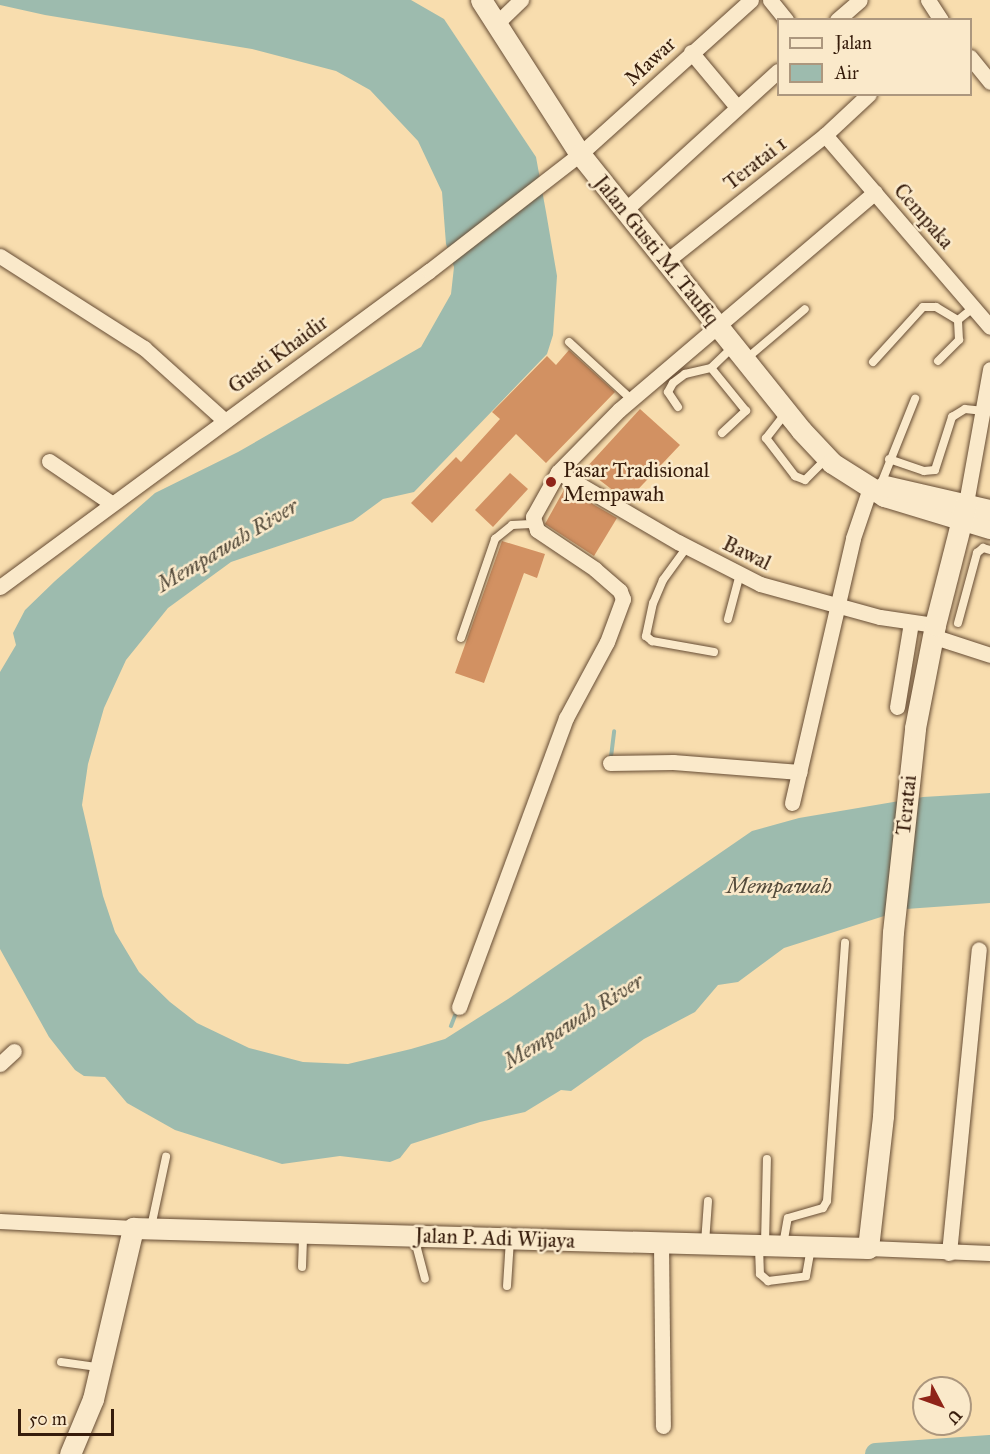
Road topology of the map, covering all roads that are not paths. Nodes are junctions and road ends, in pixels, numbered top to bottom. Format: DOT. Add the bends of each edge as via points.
graph roads {
  1 [pos="481,0"];
  2 [pos="521,0"];
  3 [pos="751,0"];
  4 [pos="770,0"];
  5 [pos="860,0"];
  6 [pos="928,0"];
  7 [pos="840,10"];
  8 [pos="784,18"];
  9 [pos="940,18"];
  10 [pos="496,24"];
  11 [pos="691,52"];
  12 [pos="972,60"];
  13 [pos="777,71"];
  14 [pos="990,82"];
  15 [pos="867,96"];
  16 [pos="737,107"];
  17 [pos="825,135"];
  18 [pos="580,154"];
  19 [pos="875,192"];
  20 [pos="624,211"];
  21 [pos="0,256"];
  22 [pos="664,263"];
  23 [pos="974,307"];
  24 [pos="805,309"];
  25 [pos="958,320"];
  26 [pos="718,326"];
  27 [pos="990,327"];
  28 [pos="569,342"];
  29 [pos="739,353"];
  30 [pos="938,361"];
  31 [pos="873,362"];
  32 [pos="711,368"];
  33 [pos="990,369"];
  34 [pos="915,399"];
  35 [pos="632,400"];
  36 [pos="678,408"];
  37 [pos="984,411"];
  38 [pos="787,412"];
  39 [pos="224,420"];
  40 [pos="722,433"];
  41 [pos="984,442"];
  42 [pos="828,458"];
  43 [pos="890,459"];
  44 [pos="49,461"];
  45 [pos="558,472"];
  46 [pos="870,485"];
  47 [pos="111,503"];
  48 [pos="990,510"];
  49 [pos="964,513"];
  50 [pos="531,524"];
  51 [pos="990,528"];
  52 [pos="687,547"];
  53 [pos="990,550"];
  54 [pos="740,573"];
  55 [pos="0,587"];
  56 [pos="837,606"];
  57 [pos="728,619"];
  58 [pos="911,622"];
  59 [pos="958,623"];
  60 [pos="933,631"];
  61 [pos="461,638"];
  62 [pos="714,652"];
  63 [pos="990,655"];
  64 [pos="897,706"];
  65 [pos="610,763"];
  66 [pos="800,772"];
  67 [pos="792,803"];
  68 [pos="845,943"];
  69 [pos="980,948"];
  70 [pos="459,1007"];
  71 [pos="14,1051"];
  72 [pos="0,1064"];
  73 [pos="166,1157"];
  74 [pos="767,1159"];
  75 [pos="708,1201"];
  76 [pos="0,1221"];
  77 [pos="142,1228"];
  78 [pos="303,1233"];
  79 [pos="414,1236"];
  80 [pos="510,1238"];
  81 [pos="661,1243"];
  82 [pos="705,1244"];
  83 [pos="769,1246"];
  84 [pos="811,1247"];
  85 [pos="868,1248"];
  86 [pos="949,1252"];
  87 [pos="990,1253"];
  88 [pos="302,1267"];
  89 [pos="425,1279"];
  90 [pos="507,1286"];
  91 [pos="61,1362"];
  92 [pos="102,1367"];
  93 [pos="663,1426"];
  94 [pos="70,1454"];
  1 -- 10 [label="main road, Jalan Gusti M. Taufiq"];
  2 -- 10 [label="street"];
  3 -- 11 [label="street, Mawar"];
  4 -- 8 [label="street"];
  5 -- 7 [label="street"];
  6 -- 9 [label="street"];
  10 -- 18 [label="main road, Jalan Gusti M. Taufiq"];
  11 -- 16 [label="street"];
  11 -- 18 [label="street, Mawar"];
  12 -- 14 [label="street"];
  13 -- 16 [label="street"];
  15 -- 17 [label="street, Teratai 1"];
  16 -- 20 [label="street"];
  17 -- 19 [label="street, Cempaka"];
  17 -- 22 [label="street, Teratai 1"];
  18 -- 20 [label="main road, Jalan Gusti M. Taufiq"];
  18 -- 39 [label="street, Gusti Khaidir" via="429,271"];
  19 -- 23 [label="street, Cempaka"];
  19 -- 26 [label="street"];
  20 -- 22 [label="main road, Jalan Gusti M. Taufiq"];
  21 -- 39 [label="street" via="144,348"];
  22 -- 26 [label="main road, Jalan Gusti M. Taufiq"];
  23 -- 25 [label="lane"];
  23 -- 27 [label="street, Cempaka"];
  24 -- 29 [label="lane"];
  25 -- 30 [label="lane" via="959,340"];
  25 -- 31 [label="lane" via="936,307 923,307"];
  26 -- 29 [label="main road, Jalan Gusti M. Taufiq"];
  26 -- 35 [label="street"];
  28 -- 35 [label="lane"];
  29 -- 32 [label="lane"];
  29 -- 38 [label="main road, Jalan Gusti M. Taufiq"];
  32 -- 36 [label="lane" via="686,374 673,383 668,392"];
  32 -- 40 [label="lane" via="745,410"];
  33 -- 37 [label="street, Teratai"];
  34 -- 43 [label="lane"];
  35 -- 45 [label="street"];
  37 -- 41 [label="street, Teratai"];
  37 -- 43 [label="lane" via="957,410 935,470 924,471"];
  38 -- 42 [label="main road, Jalan Gusti M. Taufiq"];
  38 -- 42 [label="lane" via="766,438 795,476 805,480"];
  39 -- 47 [label="street, Gusti Khaidir"];
  41 -- 49 [label="street, Teratai"];
  42 -- 46 [label="main road, Jalan Gusti M. Taufiq"];
  43 -- 46 [label="lane"];
  44 -- 47 [label="street"];
  45 -- 50 [label="street"];
  45 -- 52 [label="street, Bawal"];
  46 -- 49 [label="main road, Jalan Gusti M. Taufiq"];
  46 -- 56 [label="street"];
  47 -- 55 [label="street, Gusti Khaidir"];
  48 -- 49 [label="main road, Jalan Gusti M. Taufiq"];
  49 -- 51 [label="main road, Jalan Gusti M. Taufiq"];
  49 -- 60 [label="main road, Teratai"];
  50 -- 61 [label="lane" via="512,525 495,538"];
  50 -- 70 [label="street" via="603,576 620,591 622,599 607,642 566,718"];
  52 -- 54 [label="street, Bawal"];
  52 -- 62 [label="lane" via="663,580 646,636 652,641"];
  53 -- 59 [label="lane" via="983,548 977,553"];
  54 -- 56 [label="street, Bawal" via="784,592"];
  54 -- 57 [label="lane"];
  56 -- 58 [label="street, Bawal"];
  56 -- 66 [label="street"];
  58 -- 60 [label="street, Bawal"];
  58 -- 64 [label="street"];
  60 -- 63 [label="street, Bawal"];
  60 -- 85 [label="main road, Teratai" via="905,807 893,932 883,1116"];
  65 -- 66 [label="street" via="673,762"];
  66 -- 67 [label="street"];
  68 -- 83 [label="lane" via="828,1201 823,1208 788,1218"];
  69 -- 86 [label="street"];
  71 -- 72 [label="street"];
  73 -- 77 [label="lane"];
  74 -- 83 [label="lane"];
  75 -- 82 [label="lane"];
  76 -- 77 [label="street, Jalan P. Adi Wijaya"];
  77 -- 78 [label="main road, Jalan P. Adi Wijaya"];
  77 -- 92 [label="main road"];
  78 -- 79 [label="main road, Jalan P. Adi Wijaya"];
  78 -- 88 [label="lane"];
  79 -- 80 [label="main road, Jalan P. Adi Wijaya"];
  79 -- 89 [label="lane"];
  80 -- 81 [label="main road, Jalan P. Adi Wijaya"];
  80 -- 90 [label="lane"];
  81 -- 82 [label="main road, Jalan P. Adi Wijaya"];
  81 -- 93 [label="street"];
  82 -- 83 [label="main road, Jalan P. Adi Wijaya"];
  83 -- 84 [label="main road, Jalan P. Adi Wijaya"];
  83 -- 84 [label="lane" via="760,1274 768,1281 806,1276"];
  84 -- 85 [label="main road, Jalan P. Adi Wijaya"];
  85 -- 86 [label="street, Jalan P. Adi Wijaya"];
  86 -- 87 [label="street, Jalan P. Adi Wijaya"];
  91 -- 92 [label="lane"];
  92 -- 94 [label="main road"];
}
